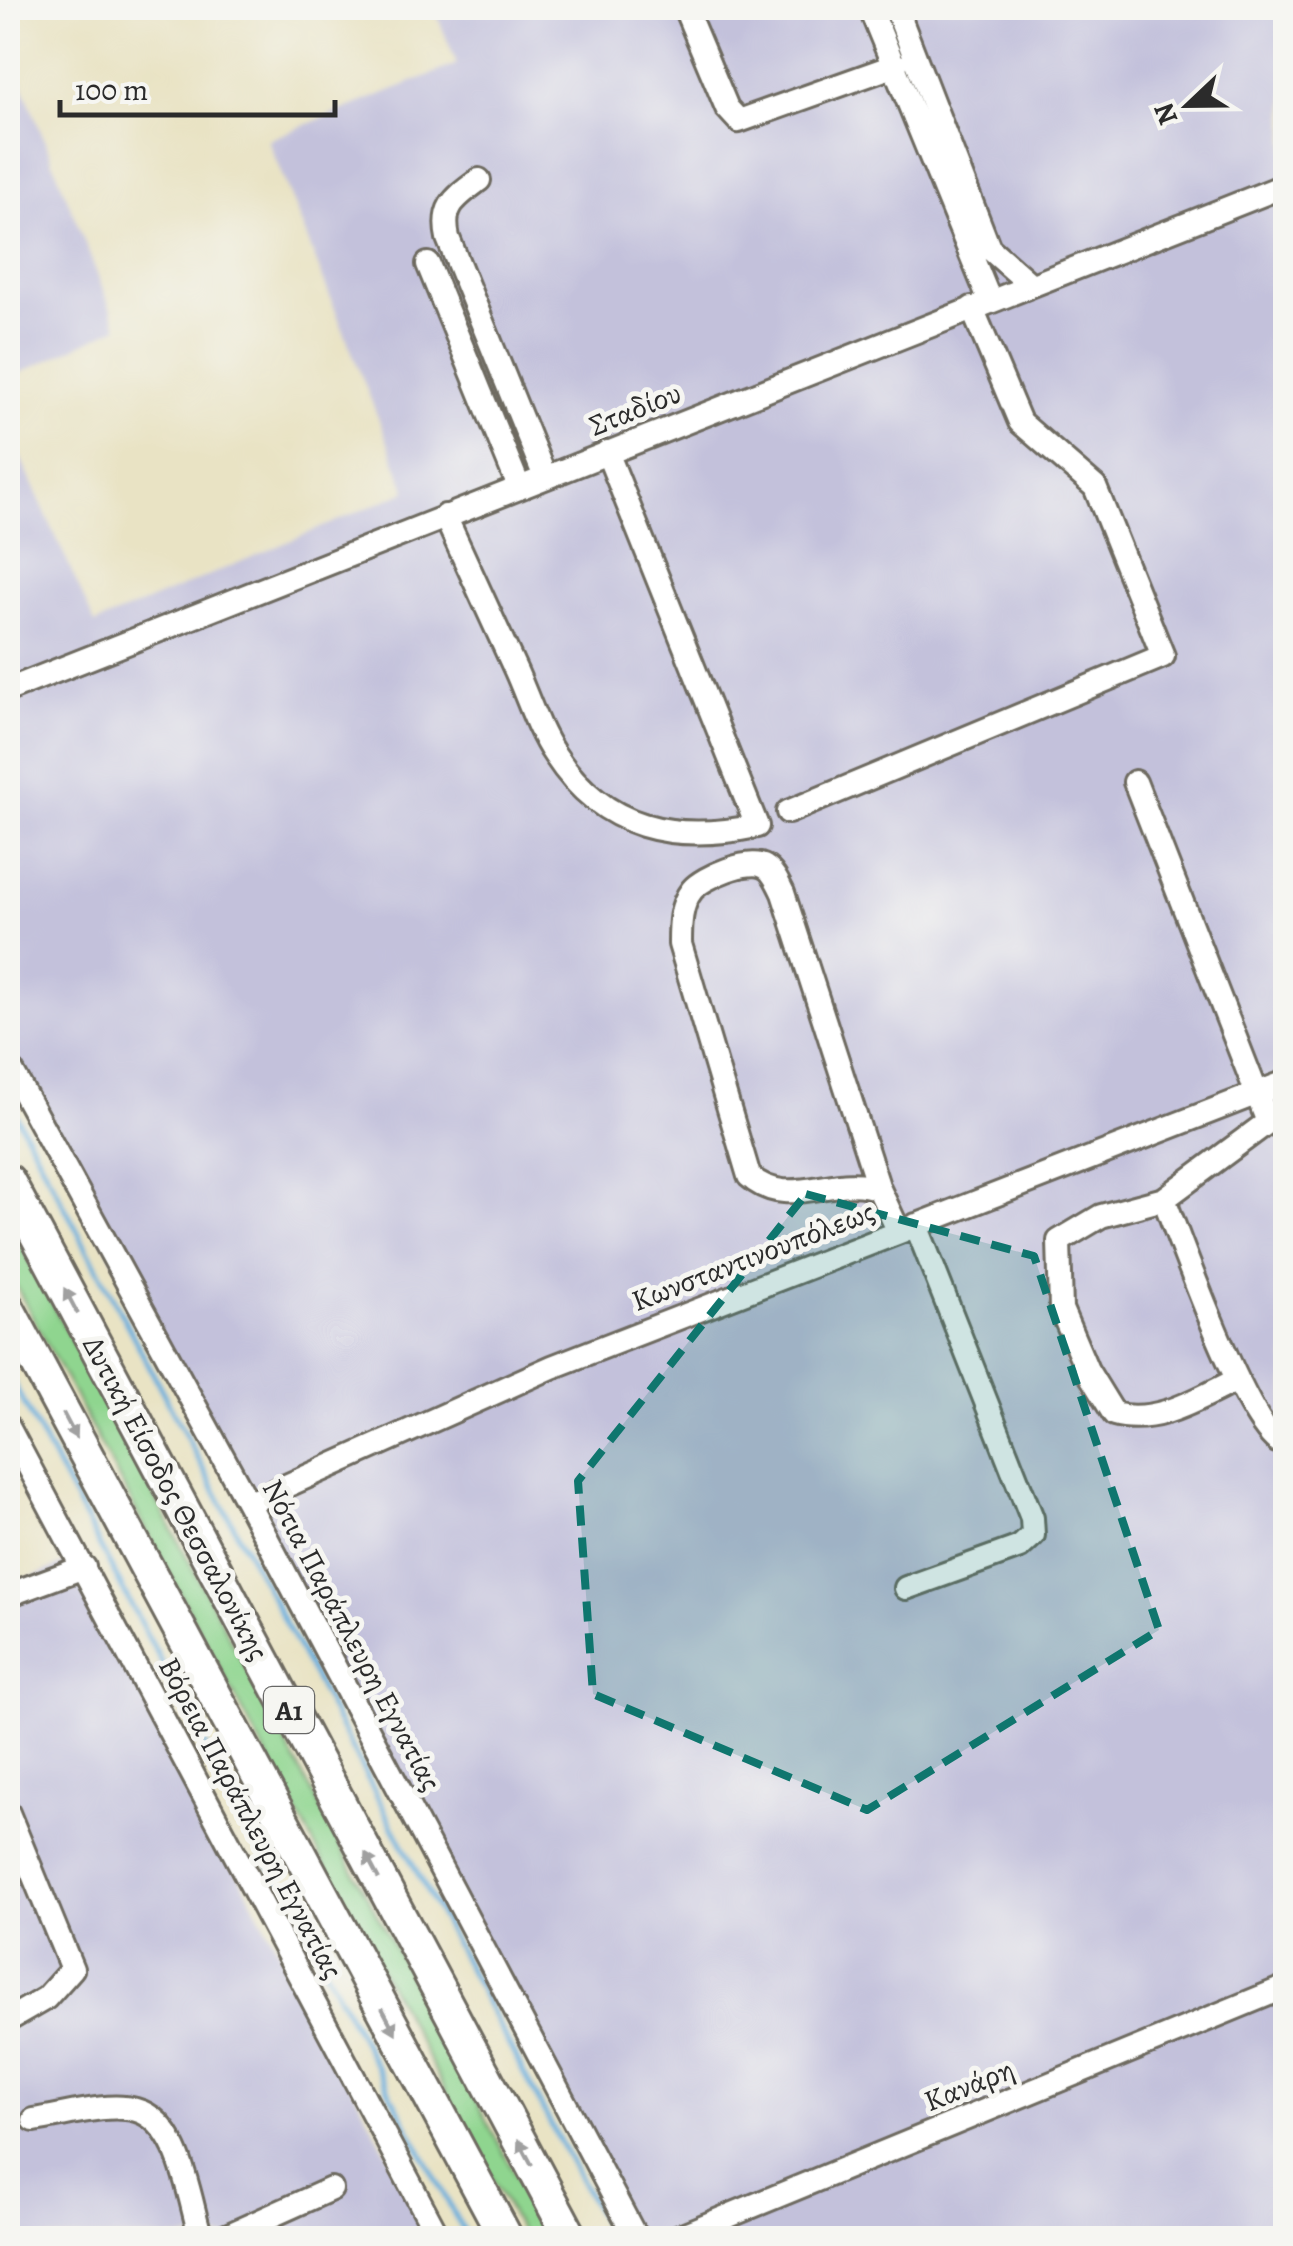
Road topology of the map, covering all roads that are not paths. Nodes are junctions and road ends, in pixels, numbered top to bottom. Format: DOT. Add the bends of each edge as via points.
graph roads {
  1 [pos="685,8"];
  2 [pos="870,8"];
  3 [pos="896,8"];
  4 [pos="896,65"];
  5 [pos="478,180"];
  6 [pos="1286,185"];
  7 [pos="428,264"];
  8 [pos="1031,284"];
  9 [pos="981,304"];
  10 [pos="608,452"];
  11 [pos="544,477"];
  12 [pos="520,487"];
  13 [pos="446,516"];
  14 [pos="8,690"];
  15 [pos="1135,782"];
  16 [pos="788,812"];
  17 [pos="8,1064"];
  18 [pos="1286,1082"];
  19 [pos="1257,1093"];
  20 [pos="1277,1120"];
  21 [pos="8,1180"];
  22 [pos="879,1189"];
  23 [pos="1164,1199"];
  24 [pos="908,1228"];
  25 [pos="8,1309"];
  26 [pos="1237,1380"];
  27 [pos="8,1427"];
  28 [pos="1286,1446"];
  29 [pos="248,1503"];
  30 [pos="84,1567"];
  31 [pos="906,1588"];
  32 [pos="8,1595"];
  33 [pos="8,1812"];
  34 [pos="1286,1987"];
  35 [pos="8,2020"];
  36 [pos="34,2120"];
  37 [pos="331,2189"];
  38 [pos="201,2238"];
  39 [pos="222,2238"];
  40 [pos="439,2238"];
  41 [pos="506,2238"];
  42 [pos="571,2238"];
  43 [pos="636,2238"];
  44 [pos="675,2238"];
  1 -- 4 [label="street" via="727,108 739,121"];
  2 -- 4 [label="street"];
  3 -- 8 [label="street" via="989,248"];
  4 -- 9 [label="street"];
  5 -- 11 [label="street" via="450,202 448,238"];
  6 -- 8 [label="street, Σταδίου"];
  7 -- 12 [label="street"];
  8 -- 9 [label="street, Σταδίου"];
  9 -- 10 [label="street, Σταδίου"];
  9 -- 16 [label="street" via="1020,422 1094,485 1163,656"];
  10 -- 11 [label="street, Σταδίου"];
  10 -- 13 [label="street" via="757,826 712,835 663,833 626,819 584,790 554,753"];
  11 -- 12 [label="street, Σταδίου"];
  12 -- 13 [label="street, Σταδίου"];
  13 -- 14 [label="street, Σταδίου"];
  15 -- 19 [label="street"];
  17 -- 29 [label="street, Νότια Παράπλευρη Εγνατίας"];
  18 -- 19 [label="street, Κωνσταντινουπόλεως"];
  19 -- 20 [label="street"];
  19 -- 24 [label="street, Κωνσταντινουπόλεως"];
  20 -- 23 [label="street"];
  42 -- 21 [label="highway, Δυτική Είσοδος Θεσσαλονίκης / Α1, one-way"];
  22 -- 22 [label="street" via="860,1182 793,1194 764,1190 749,1176 680,944 680,916 693,888 752,862 767,867 784,893"];
  22 -- 24 [label="street"];
  23 -- 26 [label="street"];
  23 -- 26 [label="street" via="1101,1216 1059,1242 1060,1310 1114,1414 1135,1420"];
  24 -- 29 [label="street, Κωνσταντινουπόλεως" via="552,1367"];
  24 -- 31 [label="street" via="1032,1518 1033,1535 1020,1547"];
  25 -- 41 [label="highway, Δυτική Είσοδος Θεσσαλονίκης / Α1, one-way"];
  26 -- 28 [label="street" via="1259,1424"];
  27 -- 30 [label="street, Βόρεια Παράπλευρη Εγνατίας"];
  29 -- 43 [label="street, Νότια Παράπλευρη Εγνατίας"];
  30 -- 32 [label="street"];
  30 -- 40 [label="street, Βόρεια Παράπλευρη Εγνατίας"];
  33 -- 35 [label="street" via="72,1969 46,1998"];
  34 -- 44 [label="street, Κανάρη"];
  36 -- 38 [label="street" via="134,2109 158,2120"];
  37 -- 39 [label="street"];
}
